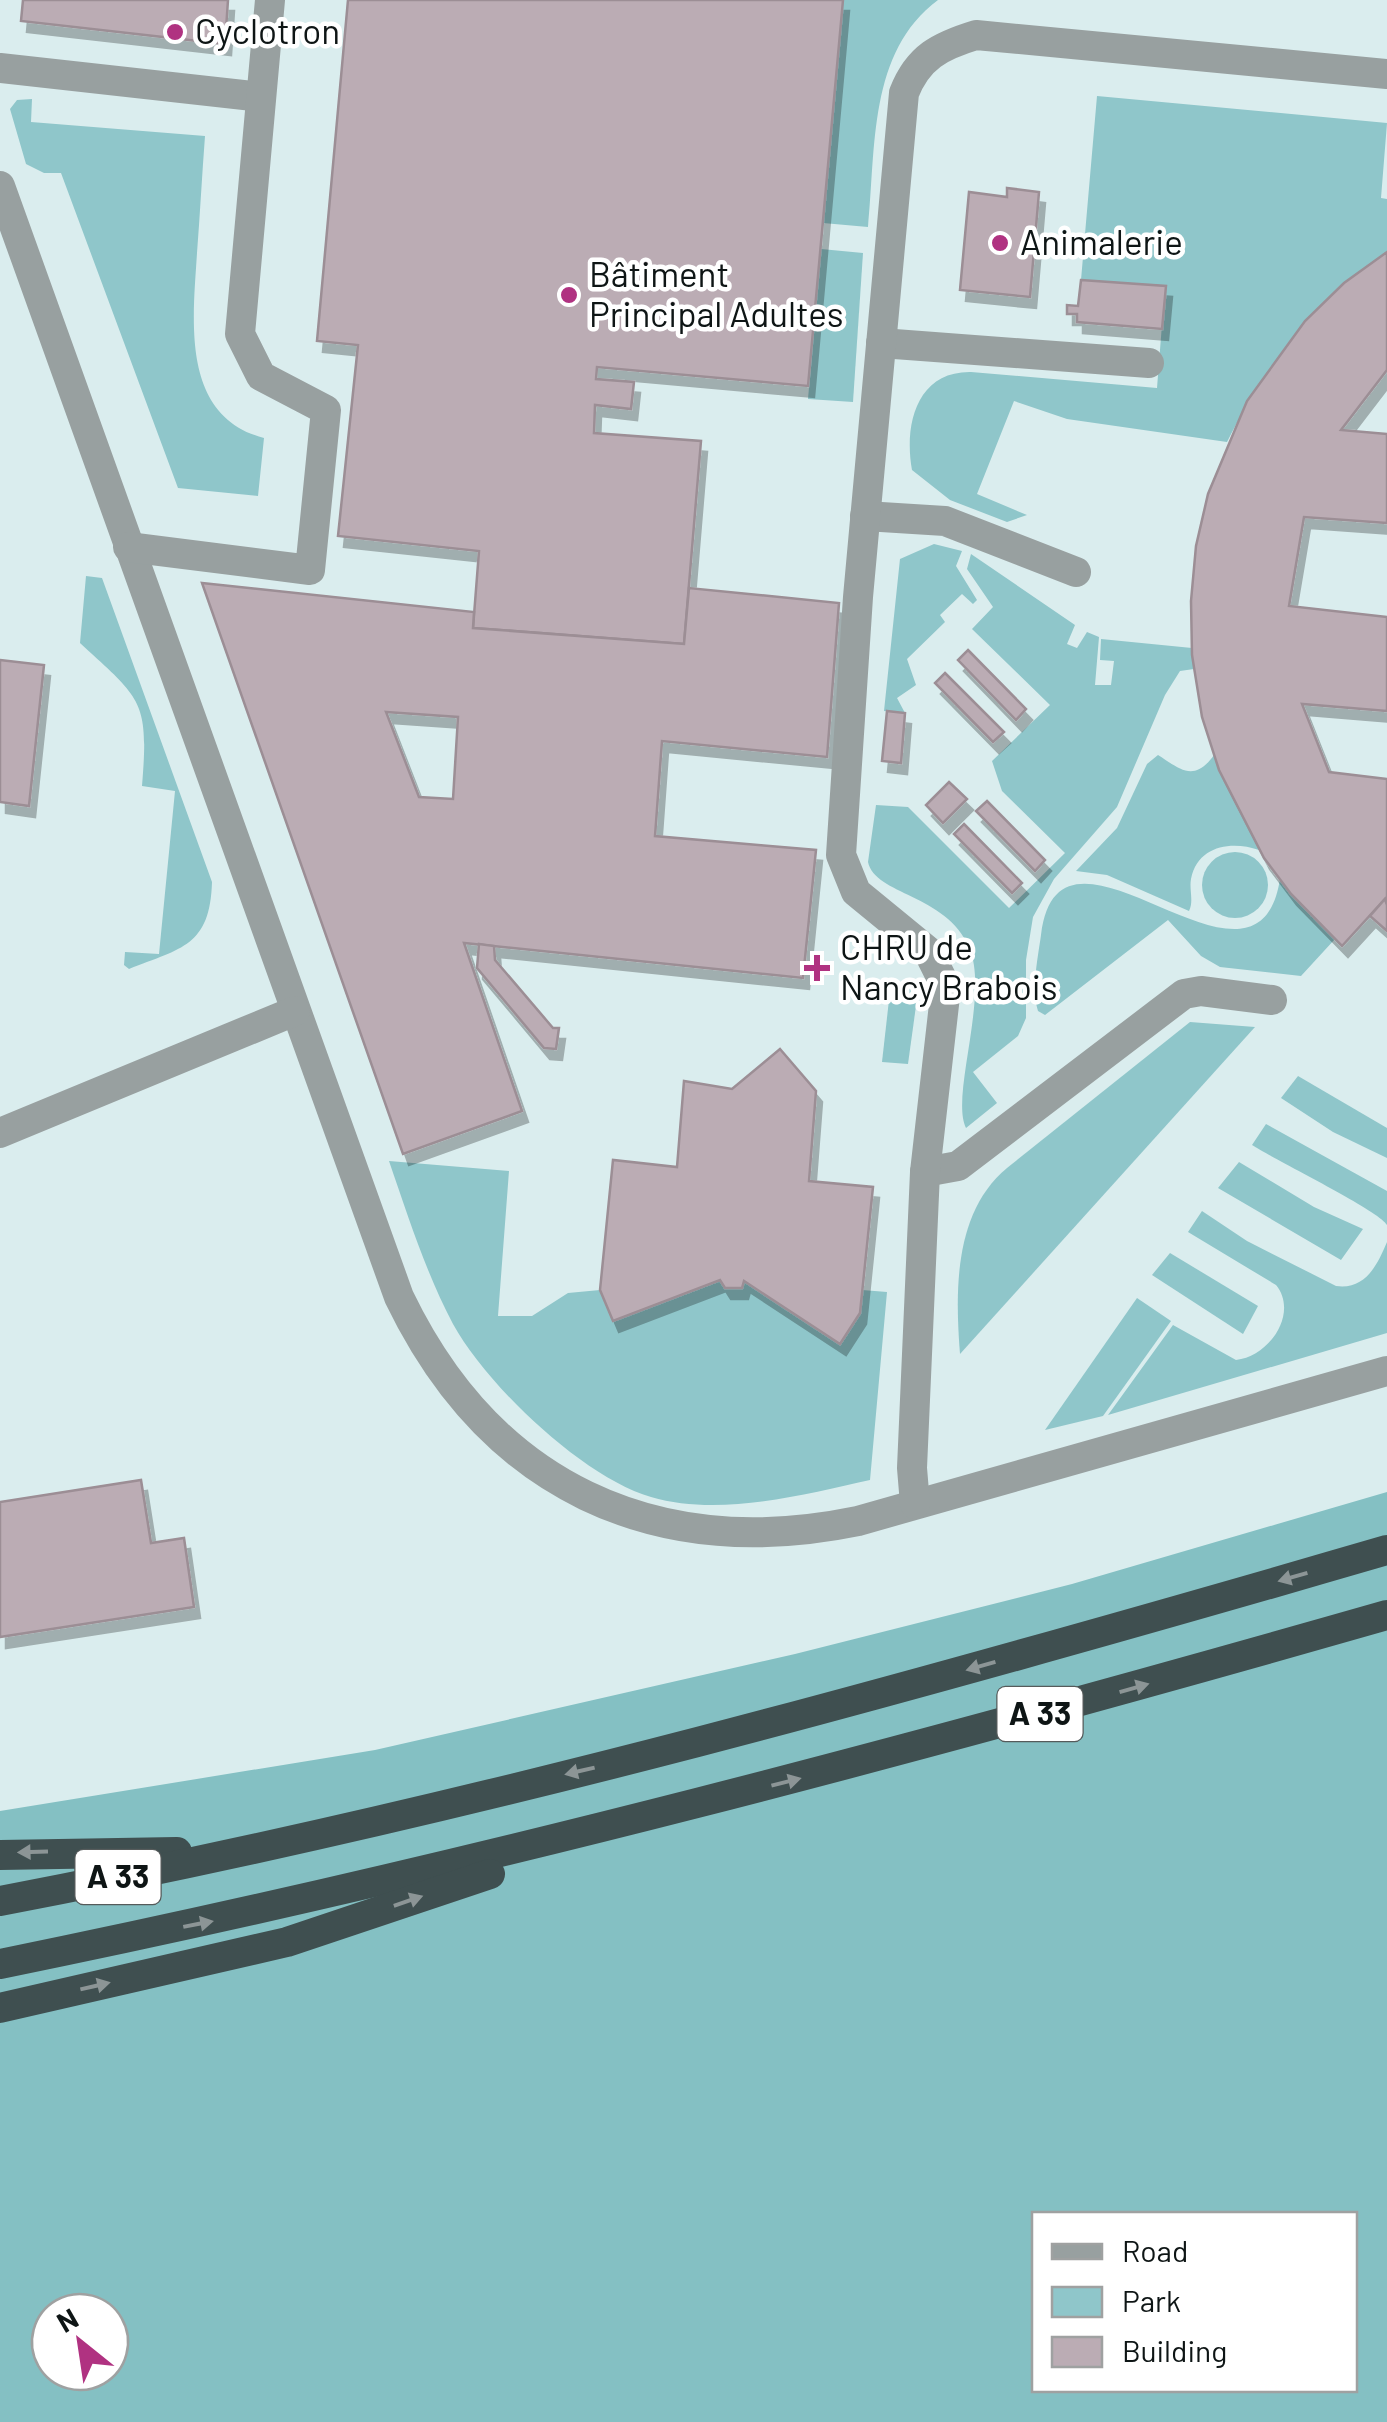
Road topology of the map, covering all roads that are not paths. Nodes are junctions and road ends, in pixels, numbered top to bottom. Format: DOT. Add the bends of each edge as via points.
graph roads {
  1 [pos="270,0"];
  2 [pos="0,68"];
  3 [pos="1387,74"];
  4 [pos="261,97"];
  5 [pos="0,186"];
  6 [pos="881,342"];
  7 [pos="1148,363"];
  8 [pos="865,516"];
  9 [pos="128,547"];
  10 [pos="1076,572"];
  11 [pos="1272,1000"];
  12 [pos="295,1010"];
  13 [pos="0,1133"];
  14 [pos="924,1172"];
  15 [pos="1387,1371"];
  16 [pos="915,1504"];
  17 [pos="1387,1550"];
  18 [pos="1387,1616"];
  19 [pos="692,1806"];
  20 [pos="235,1853"];
  21 [pos="0,1855"];
  22 [pos="0,1900"];
  23 [pos="0,1964"];
  24 [pos="0,2008"];
  1 -- 4 [label="lane"];
  2 -- 4 [label="lane"];
  3 -- 6 [label="lane" via="976,35 929,54 912,71 904,93"];
  4 -- 9 [label="lane" via="240,334 261,376 326,410 310,570"];
  5 -- 9 [label="lane"];
  6 -- 7 [label="lane"];
  6 -- 8 [label="lane"];
  8 -- 10 [label="lane" via="945,521"];
  8 -- 14 [label="lane" via="840,854 856,892 928,952 946,987"];
  9 -- 12 [label="lane"];
  11 -- 14 [label="lane" via="1184,994 958,1166"];
  12 -- 13 [label="lane"];
  12 -- 16 [label="lane" via="376,1238 423,1347 466,1403 523,1456 584,1497 675,1529 804,1532"];
  14 -- 16 [label="lane"];
  15 -- 16 [label="lane"];
  17 -- 20 [label="highway, A 33, one-way" via="827,1708"];
  19 -- 18 [label="highway, A 33, one-way" via="917,1750"];
  23 -- 19 [label="highway, A 33, one-way" via="260,1912"];
  24 -- 19 [label="highway, one-way" via="287,1942"];
  20 -- 21 [label="highway, one-way"];
  20 -- 22 [label="highway, A 33"];
}
